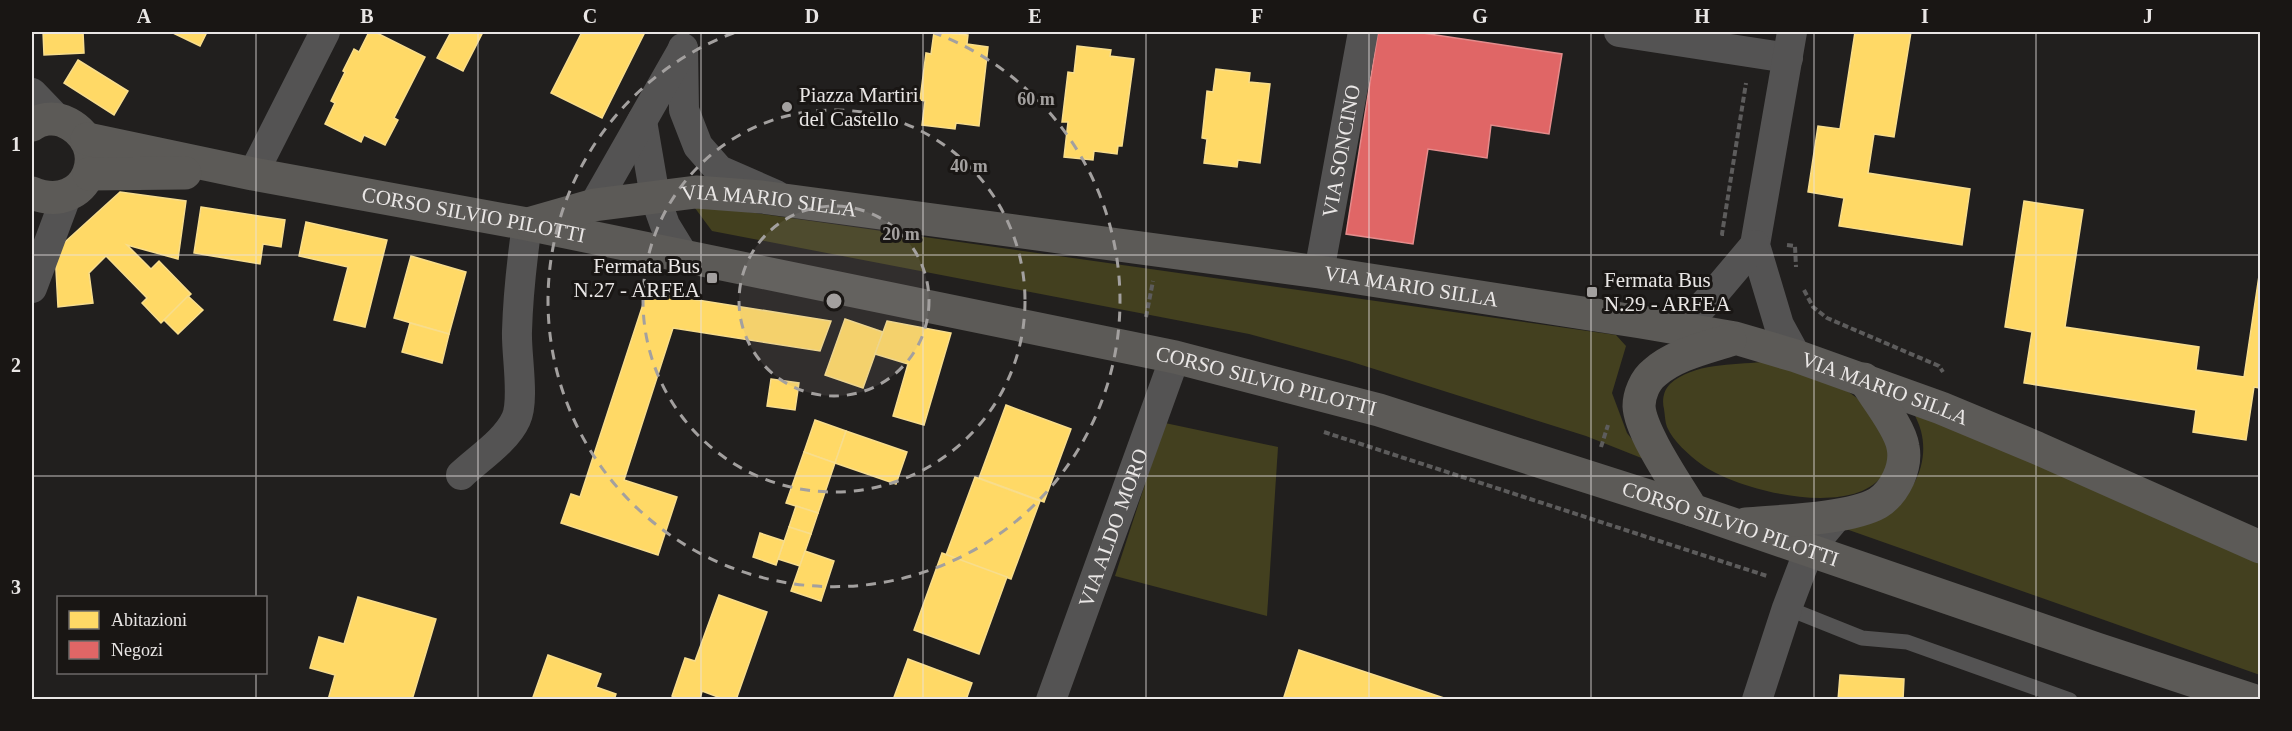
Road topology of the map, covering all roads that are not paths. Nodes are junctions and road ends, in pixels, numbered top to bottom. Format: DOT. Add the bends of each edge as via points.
graph roads {
  1 [pos="325,32"];
  2 [pos="1363,32"];
  3 [pos="1619,32"];
  4 [pos="688,40"];
  5 [pos="1790,45"];
  6 [pos="38,115"];
  7 [pos="642,121"];
  8 [pos="87,139"];
  9 [pos="89,174"];
  10 [pos="253,174"];
  11 [pos="32,193"];
  12 [pos="66,197"];
  13 [pos="655,197"];
  14 [pos="785,199"];
  15 [pos="594,205"];
  16 [pos="527,224"];
  17 [pos="1755,243"];
  18 [pos="684,256"];
  19 [pos="1319,272"];
  20 [pos="32,288"];
  21 [pos="1681,329"];
  22 [pos="1735,338"];
  23 [pos="1796,356"];
  24 [pos="1175,357"];
  25 [pos="1864,379"];
  26 [pos="461,475"];
  27 [pos="1692,510"];
  28 [pos="1839,514"];
  29 [pos="1736,524"];
  30 [pos="2260,547"];
  31 [pos="1804,564"];
  32 [pos="1787,608"];
  33 [pos="1051,699"];
  34 [pos="1757,699"];
  35 [pos="2070,699"];
  36 [pos="2252,699"];
  1 -- 10 [label="street"];
  2 -- 19 [label="street, VIA SONCINO"];
  3 -- 5 [label="street" via="1751,52"];
  4 -- 7 [label="street"];
  4 -- 14 [label="street" via="684,110 698,146 719,170"];
  5 -- 17 [label="street"];
  6 -- 8 [label="street" via="75,126"];
  7 -- 13 [label="street"];
  7 -- 15 [label="street"];
  8 -- 9 [label="street" via="92,156"];
  8 -- 10 [label="street, CORSO SILVIO PILOTTI"];
  9 -- 10 [label="street, CORSO SILVIO PILOTTI"];
  9 -- 12 [label="street" via="80,188"];
  10 -- 16 [label="street, CORSO SILVIO PILOTTI"];
  11 -- 12 [label="street" via="46,199"];
  12 -- 20 [label="street"];
  13 -- 14 [label="street, VIA MARIO SILLA" via="696,192"];
  13 -- 15 [label="street, VIA MARIO SILLA"];
  13 -- 18 [label="street" via="665,225"];
  14 -- 19 [label="street, VIA MARIO SILLA"];
  15 -- 16 [label="street, VIA MARIO SILLA"];
  16 -- 18 [label="street, CORSO SILVIO PILOTTI"];
  16 -- 26 [label="street" via="519,282 518,415 511,429"];
  17 -- 21 [label="street"];
  17 -- 23 [label="street" via="1779,326"];
  18 -- 24 [label="street, CORSO SILVIO PILOTTI"];
  19 -- 21 [label="street, VIA MARIO SILLA"];
  21 -- 22 [label="street, VIA MARIO SILLA"];
  22 -- 23 [label="street, VIA MARIO SILLA"];
  22 -- 27 [label="street" via="1675,360 1653,374 1642,390 1639,407 1647,431"];
  23 -- 25 [label="street, VIA MARIO SILLA"];
  24 -- 27 [label="street, CORSO SILVIO PILOTTI" via="1379,410"];
  24 -- 33 [label="street, VIA ALDO MORO"];
  25 -- 28 [label="street" via="1898,431 1904,448 1902,471 1894,487 1878,502"];
  25 -- 30 [label="street, VIA MARIO SILLA" via="2037,448"];
  27 -- 29 [label="street, CORSO SILVIO PILOTTI"];
  28 -- 29 [label="street"];
  28 -- 31 [label="street"];
  29 -- 31 [label="street, CORSO SILVIO PILOTTI"];
  31 -- 32 [label="street"];
  31 -- 36 [label="street, CORSO SILVIO PILOTTI" via="2097,649"];
  32 -- 34 [label="street"];
  32 -- 35 [label="lane" via="1862,638 1907,642"];
}
